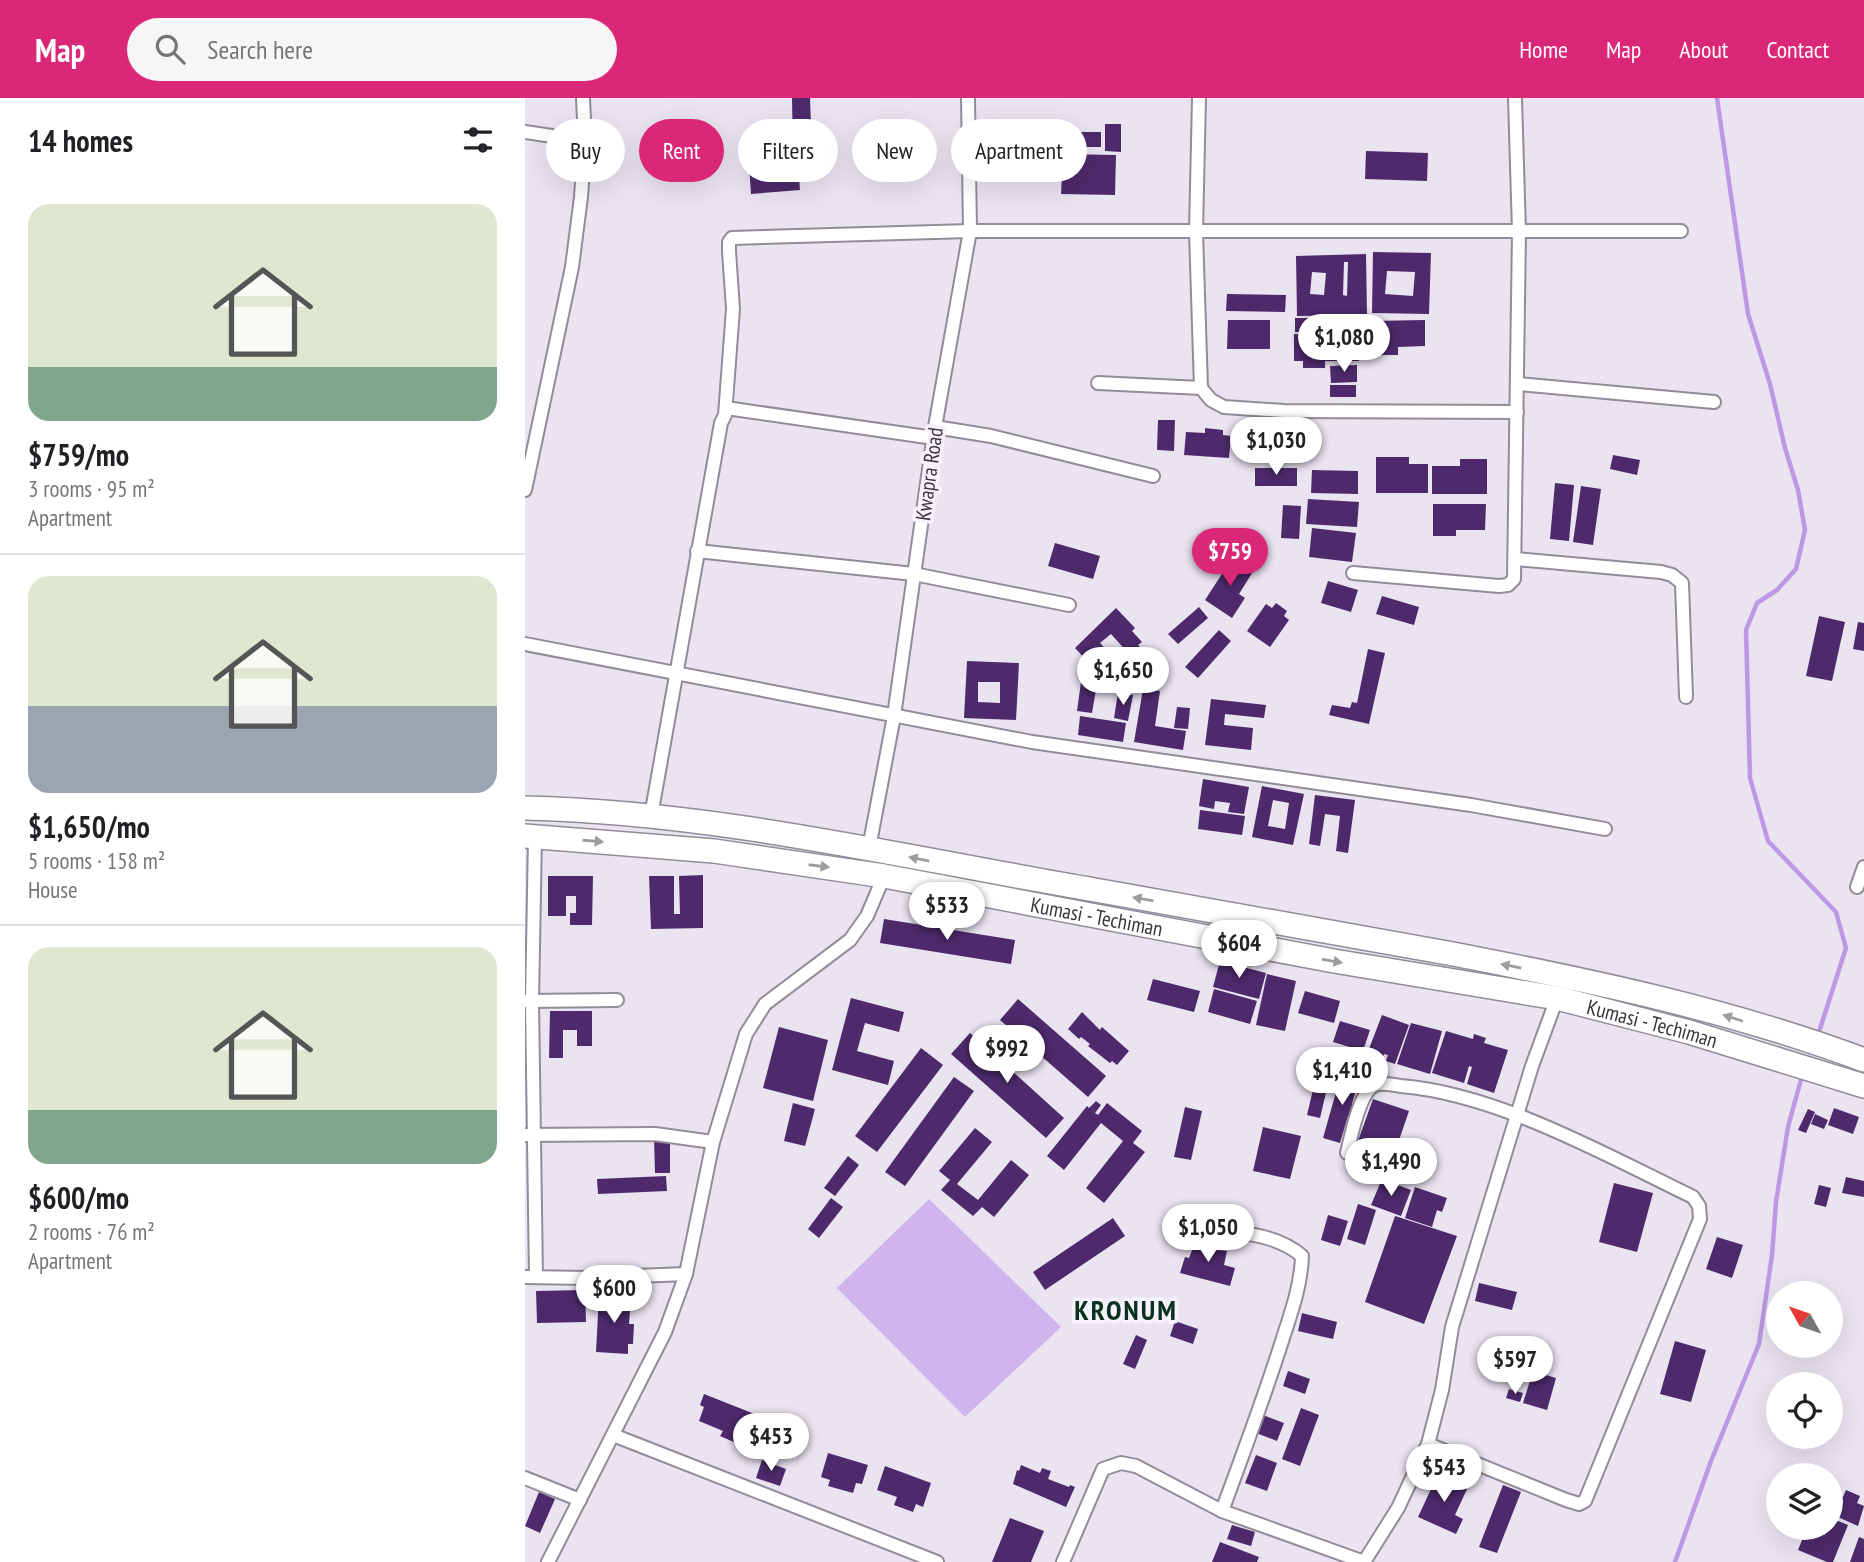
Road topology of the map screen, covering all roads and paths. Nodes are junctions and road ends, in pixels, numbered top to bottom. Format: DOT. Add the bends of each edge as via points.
graph roads {
  1 [pos="583,98"];
  2 [pos="968,98"];
  3 [pos="1199,98"];
  4 [pos="1515,98"];
  5 [pos="584,119"];
  6 [pos="525,132"];
  7 [pos="546,135"];
  8 [pos="582,182"];
  9 [pos="970,231"];
  10 [pos="1681,231"];
  11 [pos="1196,232"];
  12 [pos="1520,232"];
  13 [pos="1098,383"];
  14 [pos="1518,384"];
  15 [pos="1201,388"];
  16 [pos="1714,402"];
  17 [pos="726,408"];
  18 [pos="1517,412"];
  19 [pos="934,433"];
  20 [pos="1153,476"];
  21 [pos="525,490"];
  22 [pos="697,551"];
  23 [pos="1516,559"];
  24 [pos="1353,573"];
  25 [pos="914,574"];
  26 [pos="1069,605"];
  27 [pos="525,645"];
  28 [pos="675,673"];
  29 [pos="1686,697"];
  30 [pos="894,716"];
  31 [pos="525,808"];
  32 [pos="651,816"];
  33 [pos="1605,829"];
  34 [pos="530,836"];
  35 [pos="869,848"];
  36 [pos="1864,867"];
  37 [pos="884,876"];
  38 [pos="1857,887"];
  39 [pos="1557,998"];
  40 [pos="617,1000"];
  41 [pos="528,1001"];
  42 [pos="1864,1060"];
  43 [pos="1864,1086"];
  44 [pos="1517,1116"];
  45 [pos="529,1135"];
  46 [pos="713,1142"];
  47 [pos="1347,1153"];
  48 [pos="1203,1227"];
  49 [pos="686,1274"];
  50 [pos="531,1277"];
  51 [pos="613,1435"];
  52 [pos="1428,1444"];
  53 [pos="525,1478"];
  54 [pos="580,1500"];
  55 [pos="1222,1511"];
  56 [pos="548,1562"];
  57 [pos="936,1562"];
  58 [pos="1063,1562"];
  59 [pos="1364,1562"];
  1 -- 5 [label="street"];
  2 -- 9 [label="street, Kwapra Road"];
  3 -- 11 [label="street"];
  4 -- 12 [label="street"];
  6 -- 7 [label="street"];
  8 -- 21 [label="street" via="572,267"];
  9 -- 11 [label="street"];
  9 -- 17 [label="street" via="732,238 733,309"];
  9 -- 19 [label="street, Kwapra Road"];
  10 -- 12 [label="street"];
  11 -- 12 [label="street"];
  11 -- 15 [label="street"];
  12 -- 14 [label="street"];
  13 -- 15 [label="street"];
  14 -- 16 [label="street"];
  14 -- 18 [label="street"];
  15 -- 18 [label="street" via="1224,407"];
  17 -- 19 [label="street"];
  17 -- 22 [label="street"];
  18 -- 23 [label="street"];
  19 -- 20 [label="street" via="991,436"];
  19 -- 25 [label="street, Kwapra Road"];
  22 -- 25 [label="street"];
  22 -- 28 [label="street"];
  23 -- 24 [label="street" via="1514,579 1499,586"];
  23 -- 29 [label="street" via="1661,572 1682,583"];
  25 -- 26 [label="street"];
  25 -- 30 [label="street, Kwapra Road"];
  27 -- 28 [label="street"];
  28 -- 30 [label="street"];
  28 -- 32 [label="street"];
  30 -- 33 [label="street" via="1032,742 1459,803"];
  30 -- 35 [label="street, Kwapra Road"];
  31 -- 32 [label="highway"];
  32 -- 35 [label="highway"];
  34 -- 37 [label="highway, Kumasi - Techiman, one-way" via="713,851"];
  34 -- 41 [label="street"];
  42 -- 35 [label="highway, one-way" via="1703,1008 1576,978"];
  36 -- 38 [label="street"];
  37 -- 39 [label="highway, Kumasi - Techiman, one-way" via="1321,959"];
  37 -- 46 [label="street" via="867,916 850,940 765,1004 746,1034"];
  39 -- 43 [label="highway, Kumasi - Techiman" via="1689,1032"];
  39 -- 44 [label="street"];
  40 -- 41 [label="street"];
  41 -- 45 [label="street"];
  44 -- 47 [label="street" via="1427,1088 1379,1084 1363,1099"];
  44 -- 52 [label="street" via="1453,1326"];
  44 -- 52 [label="street" via="1693,1197 1700,1219 1585,1501 1566,1500"];
  45 -- 46 [label="street" via="655,1134"];
  45 -- 50 [label="street"];
  46 -- 49 [label="street"];
  48 -- 55 [label="street" via="1274,1239 1302,1256 1297,1292 1270,1381"];
  49 -- 50 [label="street"];
  49 -- 51 [label="street" via="666,1332"];
  51 -- 54 [label="street"];
  51 -- 57 [label="street"];
  52 -- 59 [label="street" via="1398,1508"];
  53 -- 54 [label="street"];
  54 -- 56 [label="street"];
  55 -- 58 [label="street" via="1136,1466 1113,1464 1103,1469"];
  55 -- 59 [label="street"];
}
